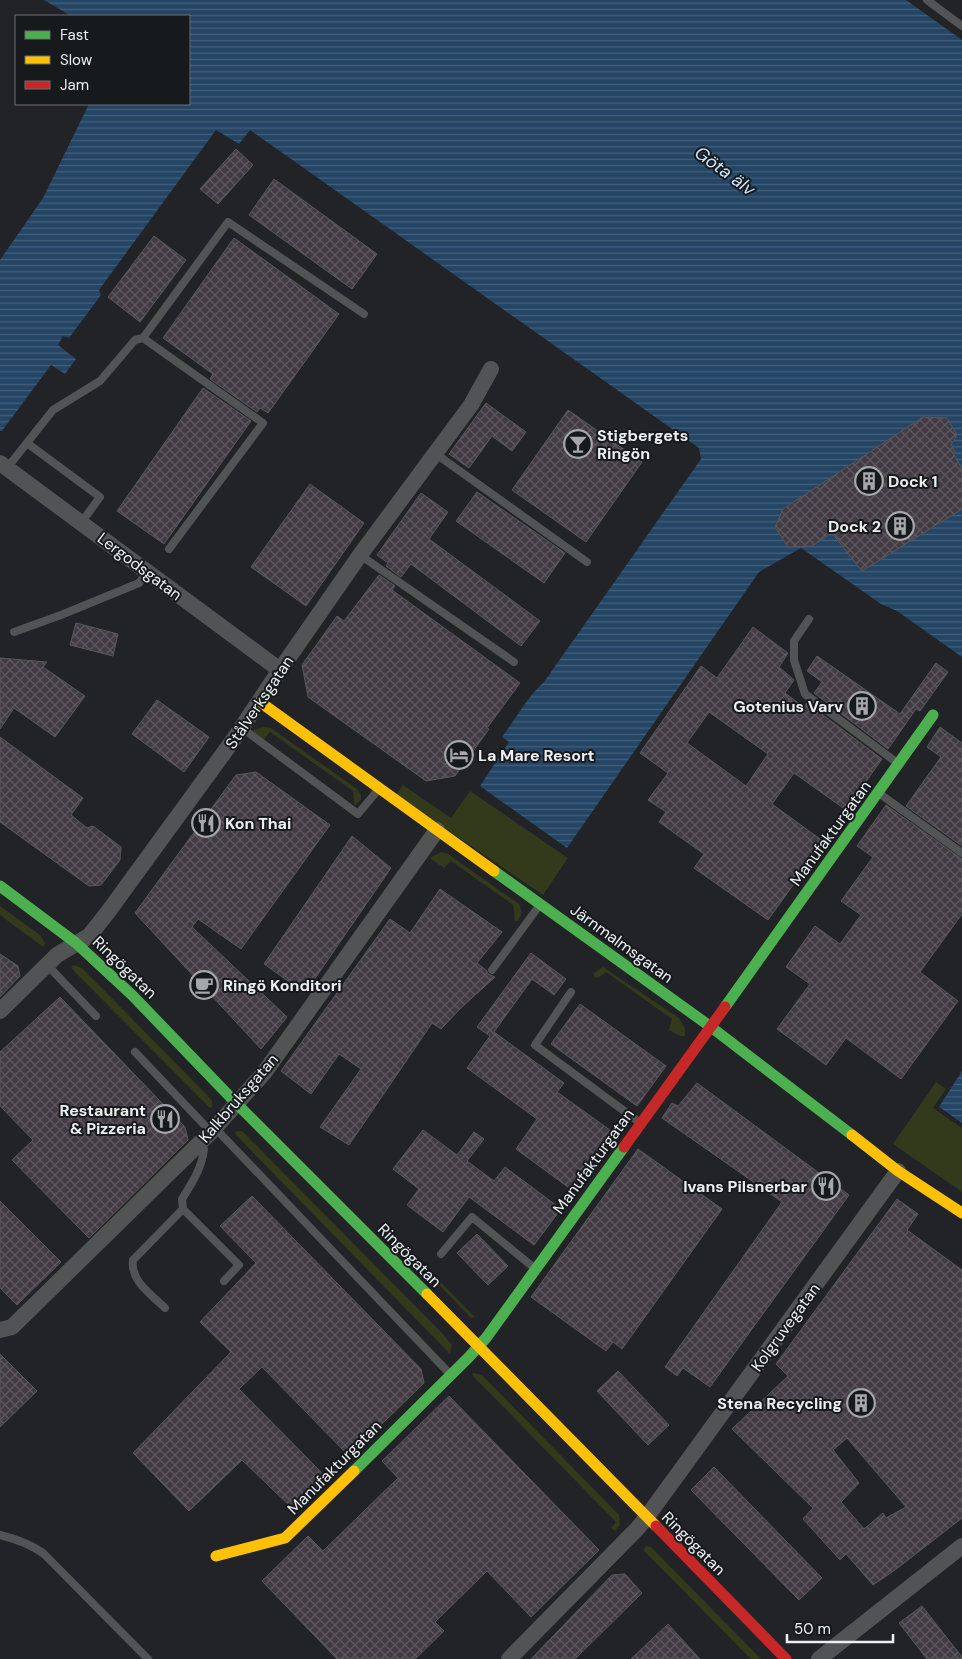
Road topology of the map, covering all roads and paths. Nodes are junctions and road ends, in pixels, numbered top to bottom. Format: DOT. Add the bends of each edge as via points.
graph roads {
  1 [pos="927,0"];
  2 [pos="962,26"];
  3 [pos="364,314"];
  4 [pos="143,338"];
  5 [pos="491,369"];
  6 [pos="27,443"];
  7 [pos="436,454"];
  8 [pos="4,465"];
  9 [pos="82,522"];
  10 [pos="169,549"];
  11 [pos="360,555"];
  12 [pos="587,562"];
  13 [pos="148,571"];
  14 [pos="809,619"];
  15 [pos="14,632"];
  16 [pos="514,662"];
  17 [pos="280,670"];
  18 [pos="260,702"];
  19 [pos="933,715"];
  20 [pos="242,728"];
  21 [pos="899,764"];
  22 [pos="380,789"];
  23 [pos="879,792"];
  24 [pos="437,830"];
  25 [pos="962,853"];
  26 [pos="0,886"];
  27 [pos="540,905"];
  28 [pos="76,943"];
  29 [pos="47,965"];
  30 [pos="492,970"];
  31 [pos="570,992"];
  32 [pos="0,1012"];
  33 [pos="96,1016"];
  34 [pos="711,1027"];
  35 [pos="135,1052"];
  36 [pos="236,1103"];
  37 [pos="640,1123"];
  38 [pos="213,1130"];
  39 [pos="199,1143"];
  40 [pos="898,1171"];
  41 [pos="183,1209"];
  42 [pos="962,1213"];
  43 [pos="441,1254"];
  44 [pos="535,1268"];
  45 [pos="224,1281"];
  46 [pos="165,1308"];
  47 [pos="0,1330"];
  48 [pos="478,1346"];
  49 [pos="451,1374"];
  50 [pos="646,1518"];
  51 [pos="0,1535"];
  52 [pos="962,1546"];
  53 [pos="216,1556"];
  54 [pos="148,1659"];
  55 [pos="509,1659"];
  56 [pos="786,1659"];
  57 [pos="819,1659"];
  1 -- 2 [label="lane"];
  3 -- 4 [label="lane" via="228,222"];
  4 -- 6 [label="lane" via="135,340 100,381 53,410"];
  4 -- 10 [label="lane" via="263,423"];
  5 -- 7 [label="street, Stålverksgatan" via="471,405"];
  6 -- 8 [label="lane"];
  6 -- 9 [label="lane" via="100,497"];
  7 -- 11 [label="street, Stålverksgatan"];
  7 -- 12 [label="lane"];
  8 -- 9 [label="street, Lergodsgatan"];
  9 -- 13 [label="street, Lergodsgatan"];
  11 -- 16 [label="lane"];
  11 -- 17 [label="street, Stålverksgatan"];
  13 -- 15 [label="lane" via="139,583"];
  13 -- 17 [label="street, Lergodsgatan"];
  14 -- 21 [label="lane" via="794,641 794,660 805,694"];
  17 -- 18 [label="street, Stålverksgatan"];
  18 -- 20 [label="street, Stålverksgatan"];
  18 -- 22 [label="street, Järnmalmsgatan"];
  19 -- 21 [label="street, Manufakturgatan"];
  20 -- 22 [label="lane" via="358,814"];
  20 -- 28 [label="street, Stålverksgatan" via="108,912 89,936"];
  21 -- 23 [label="street, Manufakturgatan"];
  22 -- 24 [label="street, Järnmalmsgatan"];
  23 -- 25 [label="lane"];
  23 -- 34 [label="street, Manufakturgatan"];
  24 -- 27 [label="street, Järnmalmsgatan"];
  24 -- 36 [label="street, Kalkbruksgatan" via="264,1073"];
  26 -- 28 [label="street, Ringögatan"];
  27 -- 30 [label="lane"];
  27 -- 34 [label="street, Järnmalmsgatan"];
  28 -- 29 [label="street, Stålverksgatan"];
  28 -- 36 [label="street, Ringögatan" via="132,995"];
  29 -- 32 [label="street, Stålverksgatan"];
  29 -- 33 [label="lane"];
  31 -- 37 [label="lane" via="535,1045"];
  34 -- 37 [label="street, Manufakturgatan"];
  34 -- 40 [label="street, Järnmalmsgatan"];
  35 -- 38 [label="lane"];
  36 -- 38 [label="street, Kalkbruksgatan"];
  36 -- 48 [label="street, Ringögatan"];
  37 -- 44 [label="street, Manufakturgatan"];
  38 -- 39 [label="street, Kalkbruksgatan"];
  38 -- 49 [label="lane"];
  39 -- 41 [label="lane" via="204,1149 203,1160 182,1199"];
  39 -- 47 [label="street, Kalkbruksgatan" via="12,1327"];
  40 -- 42 [label="street, Järnmalmsgatan"];
  40 -- 50 [label="street, Kolgruvegatan"];
  41 -- 45 [label="lane" via="239,1265"];
  41 -- 46 [label="lane" via="133,1260 136,1279"];
  43 -- 44 [label="lane" via="472,1217"];
  44 -- 48 [label="street, Manufakturgatan"];
  48 -- 49 [label="street, Manufakturgatan"];
  48 -- 50 [label="street, Ringögatan"];
  49 -- 53 [label="street, Manufakturgatan" via="285,1538"];
  50 -- 55 [label="street, Kolgruvegatan"];
  50 -- 56 [label="street, Ringögatan"];
  51 -- 54 [label="lane" via="14,1538 44,1554"];
  52 -- 57 [label="street"];
}
